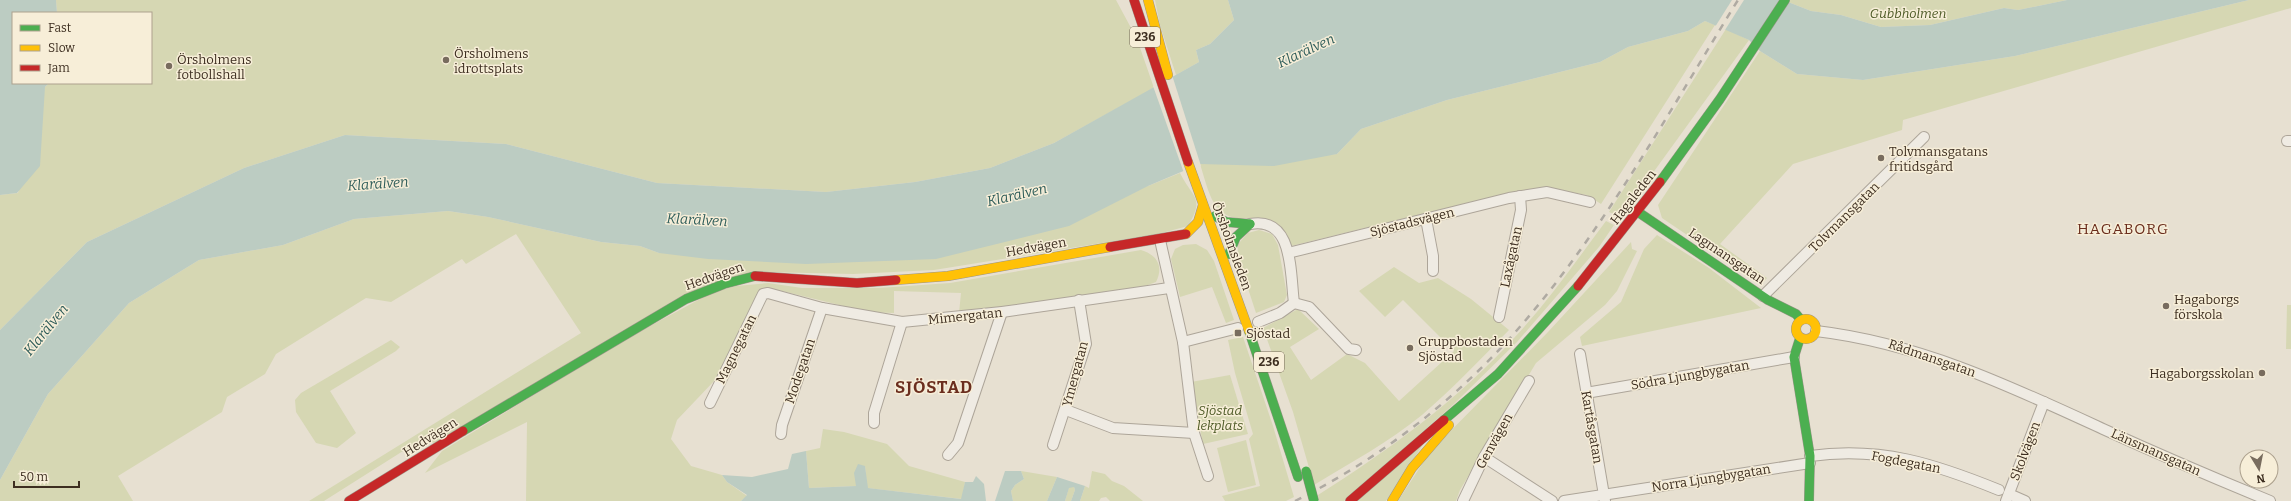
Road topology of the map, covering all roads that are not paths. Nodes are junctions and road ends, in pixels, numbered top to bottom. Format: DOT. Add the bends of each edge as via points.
graph roads {
  1 [pos="1134,0"];
  2 [pos="1148,0"];
  3 [pos="1785,0"];
  4 [pos="1924,137"];
  5 [pos="1198,180"];
  6 [pos="1520,196"];
  7 [pos="1590,202"];
  8 [pos="1203,205"];
  9 [pos="1638,212"];
  10 [pos="1215,216"];
  11 [pos="1426,219"];
  12 [pos="1250,224"];
  13 [pos="1186,234"];
  14 [pos="1160,240"];
  15 [pos="1218,246"];
  16 [pos="1288,253"];
  17 [pos="1230,254"];
  18 [pos="1433,271"];
  19 [pos="1169,288"];
  20 [pos="762,294"];
  21 [pos="1763,296"];
  22 [pos="1079,300"];
  23 [pos="1294,303"];
  24 [pos="822,308"];
  25 [pos="1002,312"];
  26 [pos="1499,317"];
  27 [pos="1801,320"];
  28 [pos="902,322"];
  29 [pos="1258,322"];
  30 [pos="1238,328"];
  31 [pos="1816,331"];
  32 [pos="1800,338"];
  33 [pos="1183,342"];
  34 [pos="1356,350"];
  35 [pos="1580,354"];
  36 [pos="1794,357"];
  37 [pos="1529,382"];
  38 [pos="1478,392"];
  39 [pos="1586,393"];
  40 [pos="2044,402"];
  41 [pos="710,403"];
  42 [pos="1066,410"];
  43 [pos="1286,412"];
  44 [pos="874,423"];
  45 [pos="1194,433"];
  46 [pos="781,434"];
  47 [pos="1295,438"];
  48 [pos="1053,445"];
  49 [pos="948,456"];
  50 [pos="1484,457"];
  51 [pos="1810,460"];
  52 [pos="1208,476"];
  53 [pos="1999,490"];
  54 [pos="1539,497"];
  55 [pos="2007,497"];
  56 [pos="1604,498"];
  57 [pos="349,501"];
  58 [pos="1304,501"];
  59 [pos="1314,501"];
  60 [pos="1350,501"];
  61 [pos="1392,501"];
  62 [pos="1463,501"];
  63 [pos="1552,501"];
  64 [pos="1564,501"];
  65 [pos="1809,501"];
  66 [pos="2025,501"];
  67 [pos="2270,501"];
  1 -- 5 [label="street, Örsholmsleden / 236" via="1156,73"];
  2 -- 5 [label="street, Örsholmsleden / 236"];
  3 -- 9 [label="street, Hagaleden" via="1735,78"];
  4 -- 21 [label="street, Tolvmansgatan"];
  5 -- 8 [label="street, Örsholmsleden / 236"];
  5 -- 10 [label="street, Örsholmsleden / 236"];
  6 -- 7 [label="street, Sjöstadsvägen" via="1547,192"];
  6 -- 11 [label="street, Sjöstadsvägen"];
  6 -- 26 [label="street, Laxågatan" via="1521,210"];
  8 -- 13 [label="street" via="1198,222"];
  8 -- 15 [label="street, Örsholmsleden / 236"];
  9 -- 21 [label="street, Lagmansgatan"];
  9 -- 38 [label="street, Hagaleden" via="1558,309"];
  10 -- 12 [label="street" via="1226,222"];
  10 -- 17 [label="street, Örsholmsleden / 236"];
  11 -- 16 [label="street, Sjöstadsvägen"];
  11 -- 18 [label="street" via="1433,256"];
  12 -- 16 [label="street" via="1273,225 1281,234"];
  12 -- 17 [label="street" via="1239,231 1233,239"];
  13 -- 14 [label="street, Hedvägen"];
  13 -- 15 [label="street, Hedvägen" via="1201,236"];
  14 -- 19 [label="street"];
  14 -- 57 [label="street, Hedvägen" via="948,276 856,283 756,276 724,284 686,299"];
  15 -- 58 [label="street, Örsholmsleden / 236" via="1283,427"];
  16 -- 23 [label="street"];
  17 -- 43 [label="street, Örsholmsleden / 236"];
  19 -- 22 [label="street, Mimergatan"];
  19 -- 33 [label="street"];
  20 -- 24 [label="street, Mimergatan" via="768,293"];
  20 -- 41 [label="street, Magnegatan"];
  21 -- 27 [label="street, Lagmansgatan" via="1796,314"];
  22 -- 25 [label="street, Mimergatan"];
  22 -- 42 [label="street, Ymergatan" via="1086,344"];
  23 -- 29 [label="street" via="1280,313"];
  23 -- 34 [label="street" via="1309,307 1349,349"];
  24 -- 28 [label="street, Mimergatan"];
  24 -- 46 [label="street, Modegatan"];
  25 -- 28 [label="street, Mimergatan"];
  25 -- 49 [label="street" via="958,443"];
  27 -- 31 [label="street, Lagmansgatan" via="1811,320"];
  27 -- 32 [label="street" via="1796,329"];
  28 -- 44 [label="street" via="874,413"];
  30 -- 33 [label="street"];
  31 -- 32 [label="street" via="1810,338"];
  31 -- 40 [label="street, Rådmansgatan" via="1865,338 1912,350 1949,362"];
  32 -- 36 [label="street"];
  33 -- 45 [label="street"];
  35 -- 39 [label="street, Kartåsgatan"];
  36 -- 39 [label="street, Södra Ljungbygatan"];
  36 -- 51 [label="street"];
  37 -- 50 [label="street, Genvägen"];
  38 -- 60 [label="street"];
  38 -- 61 [label="street" via="1412,468"];
  39 -- 56 [label="street, Kartåsgatan"];
  40 -- 55 [label="street, Skolvägen"];
  40 -- 67 [label="street, Länsmansgatan"];
  42 -- 45 [label="street" via="1113,428"];
  42 -- 48 [label="street, Ymergatan"];
  45 -- 52 [label="street"];
  47 -- 59 [label="street, bridge"];
  50 -- 54 [label="street"];
  50 -- 62 [label="street, Genvägen"];
  51 -- 53 [label="street, Fogdegatan" via="1863,453 1898,458 1932,464"];
  51 -- 56 [label="street, Norra Ljungbygatan"];
  51 -- 65 [label="street"];
  54 -- 63 [label="street"];
  55 -- 66 [label="street"];
  56 -- 64 [label="street, Norra Ljungbygatan"];
}
